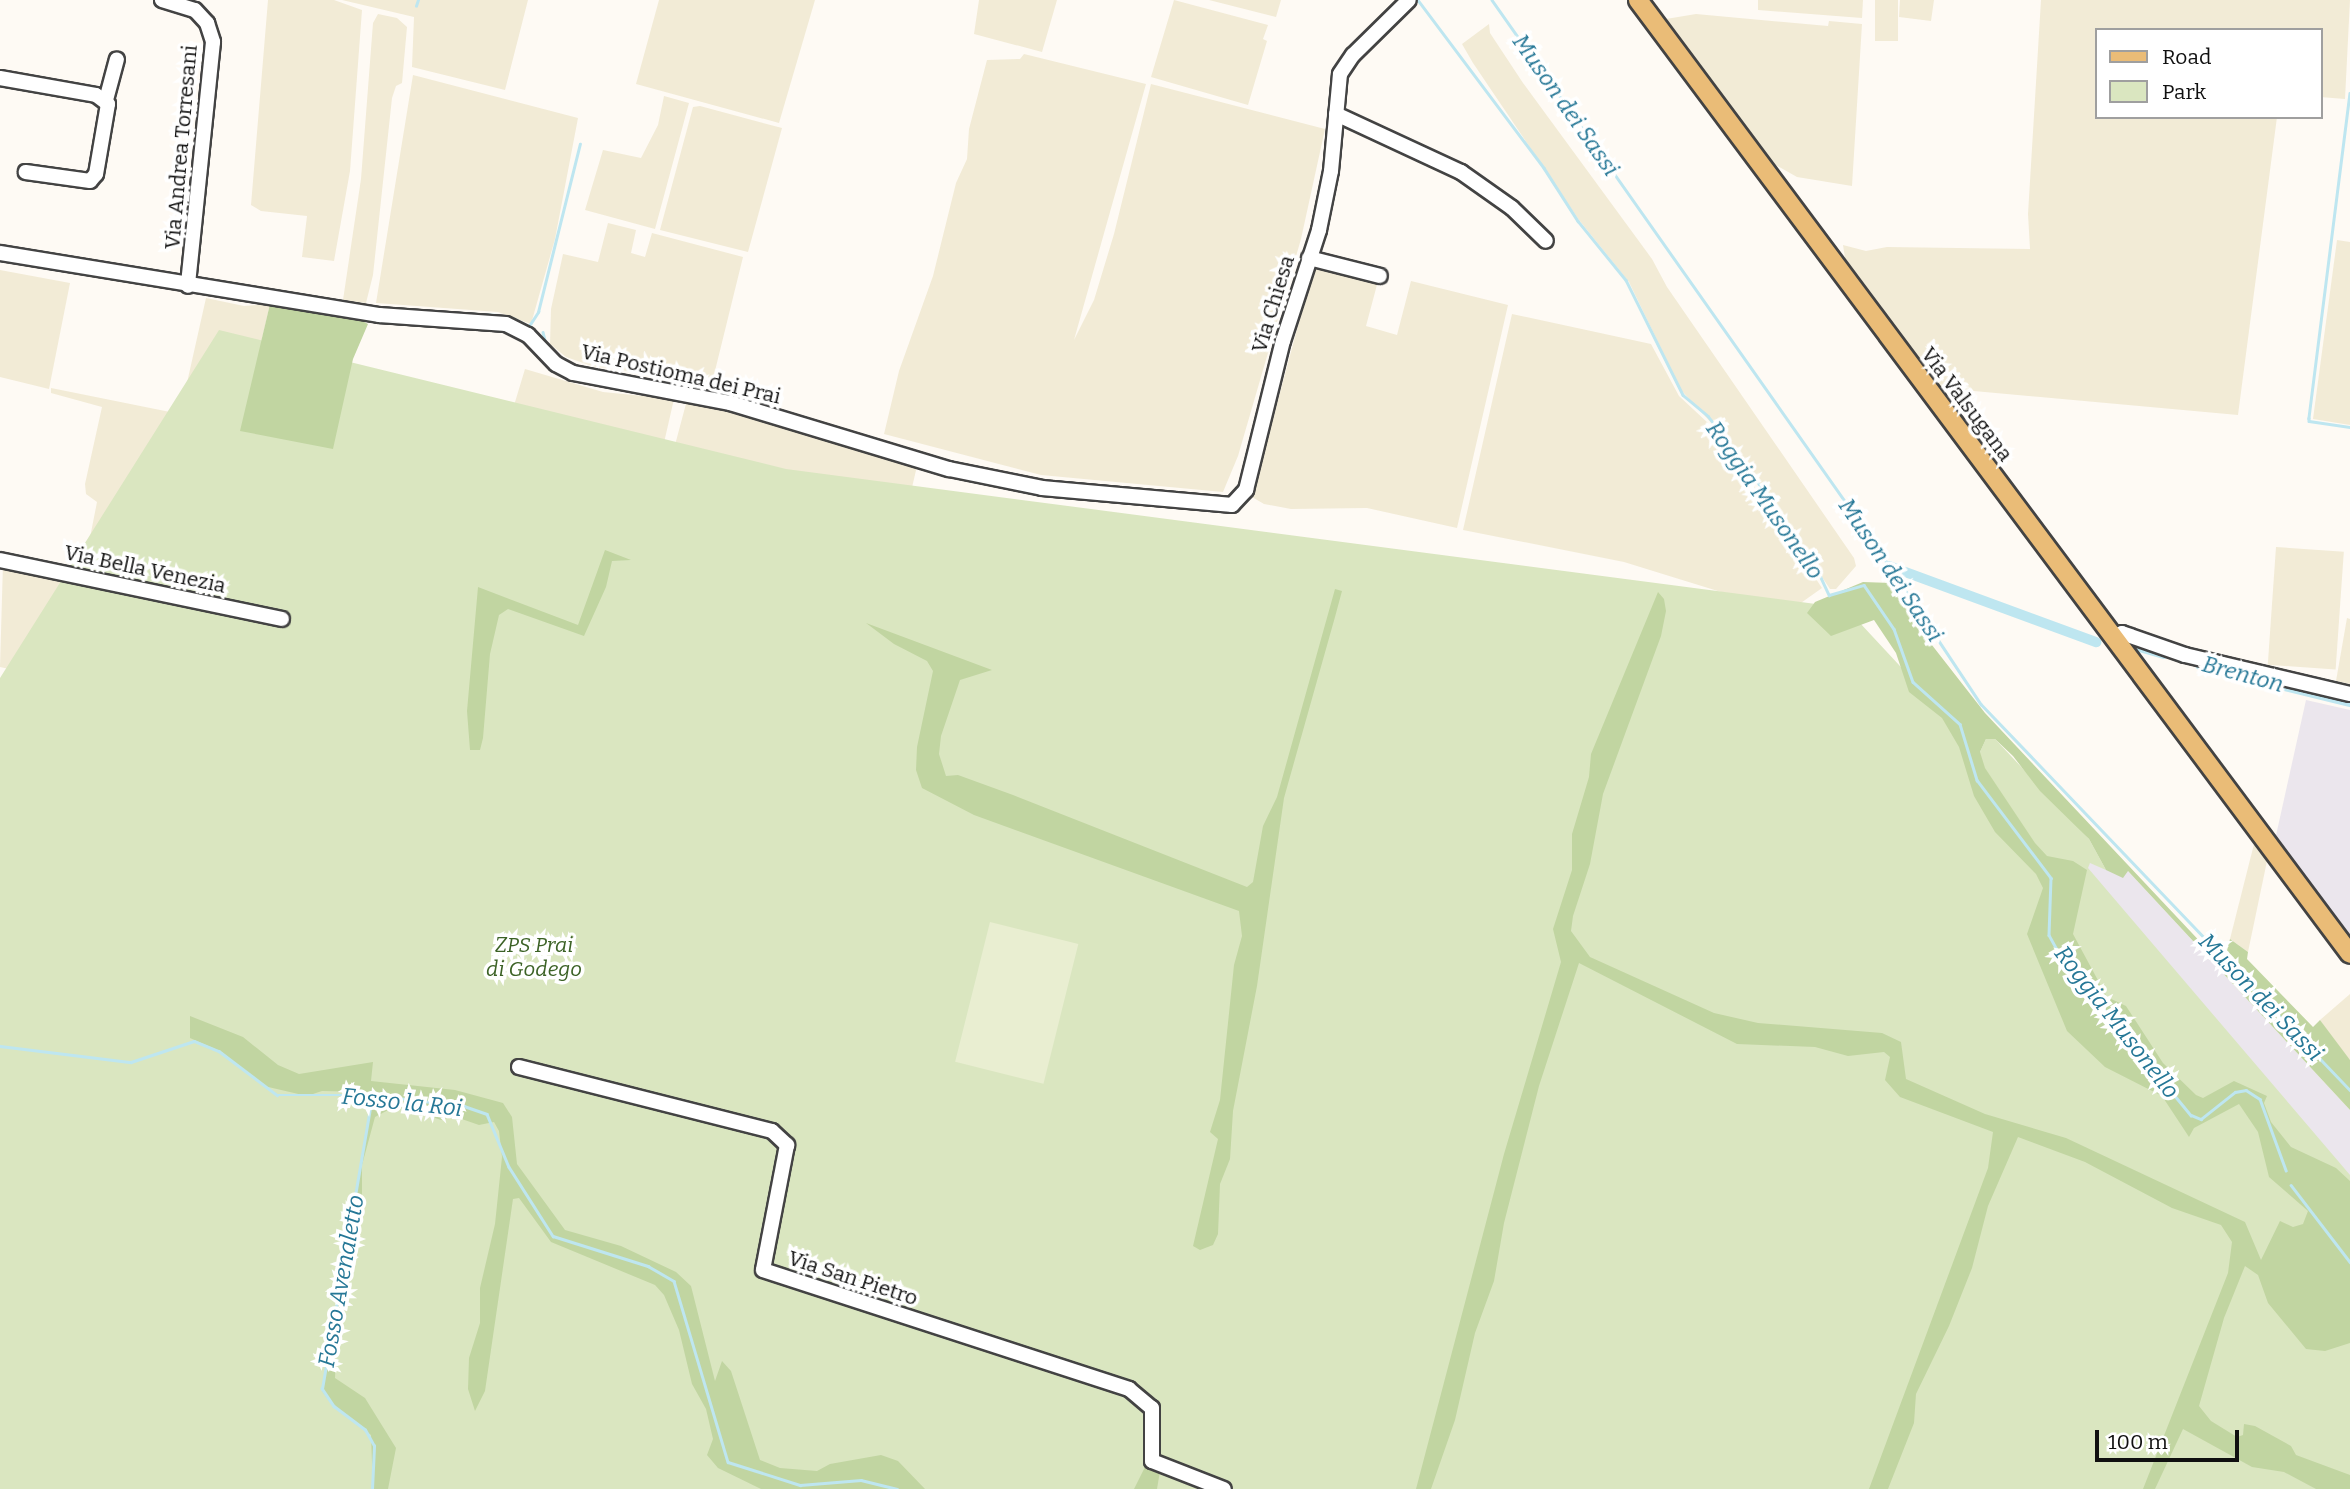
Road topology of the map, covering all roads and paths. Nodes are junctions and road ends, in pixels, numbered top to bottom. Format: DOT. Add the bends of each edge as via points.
graph roads {
  1 [pos="162,0"];
  2 [pos="1409,0"];
  3 [pos="1638,0"];
  4 [pos="117,59"];
  5 [pos="0,78"];
  6 [pos="106,100"];
  7 [pos="1336,114"];
  8 [pos="26,172"];
  9 [pos="1546,241"];
  10 [pos="0,253"];
  11 [pos="1309,258"];
  12 [pos="1380,276"];
  13 [pos="188,286"];
  14 [pos="1238,503"];
  15 [pos="0,559"];
  16 [pos="282,619"];
  17 [pos="2113,637"];
  18 [pos="2350,694"];
  19 [pos="2350,954"];
  20 [pos="519,1066"];
  21 [pos="1224,1489"];
  1 -- 13 [label="street, Via Andrea Torresani" via="195,10 207,23 213,42"];
  2 -- 7 [label="street, Via Chiesa" via="1345,63 1337,82"];
  3 -- 17 [label="main road, Via Valsugana"];
  4 -- 6 [label="street"];
  5 -- 6 [label="street"];
  6 -- 8 [label="street" via="94,178 84,182"];
  7 -- 9 [label="street" via="1461,172 1512,208"];
  7 -- 11 [label="street, Via Chiesa" via="1325,204"];
  10 -- 13 [label="street, Via Postioma dei Prai"];
  11 -- 12 [label="street"];
  11 -- 14 [label="street, Via Chiesa" via="1246,490"];
  13 -- 14 [label="street, Via Postioma dei Prai" via="379,315 506,324 528,335 556,364 573,373 730,403 949,469 1053,489"];
  15 -- 16 [label="street, Via Bella Venezia"];
  17 -- 18 [label="street" via="2122,633 2185,655"];
  17 -- 19 [label="main road, Via Valsugana"];
  20 -- 21 [label="street, Via San Pietro" via="772,1131 787,1144 763,1270 1129,1389 1152,1408 1152,1461"];
}
